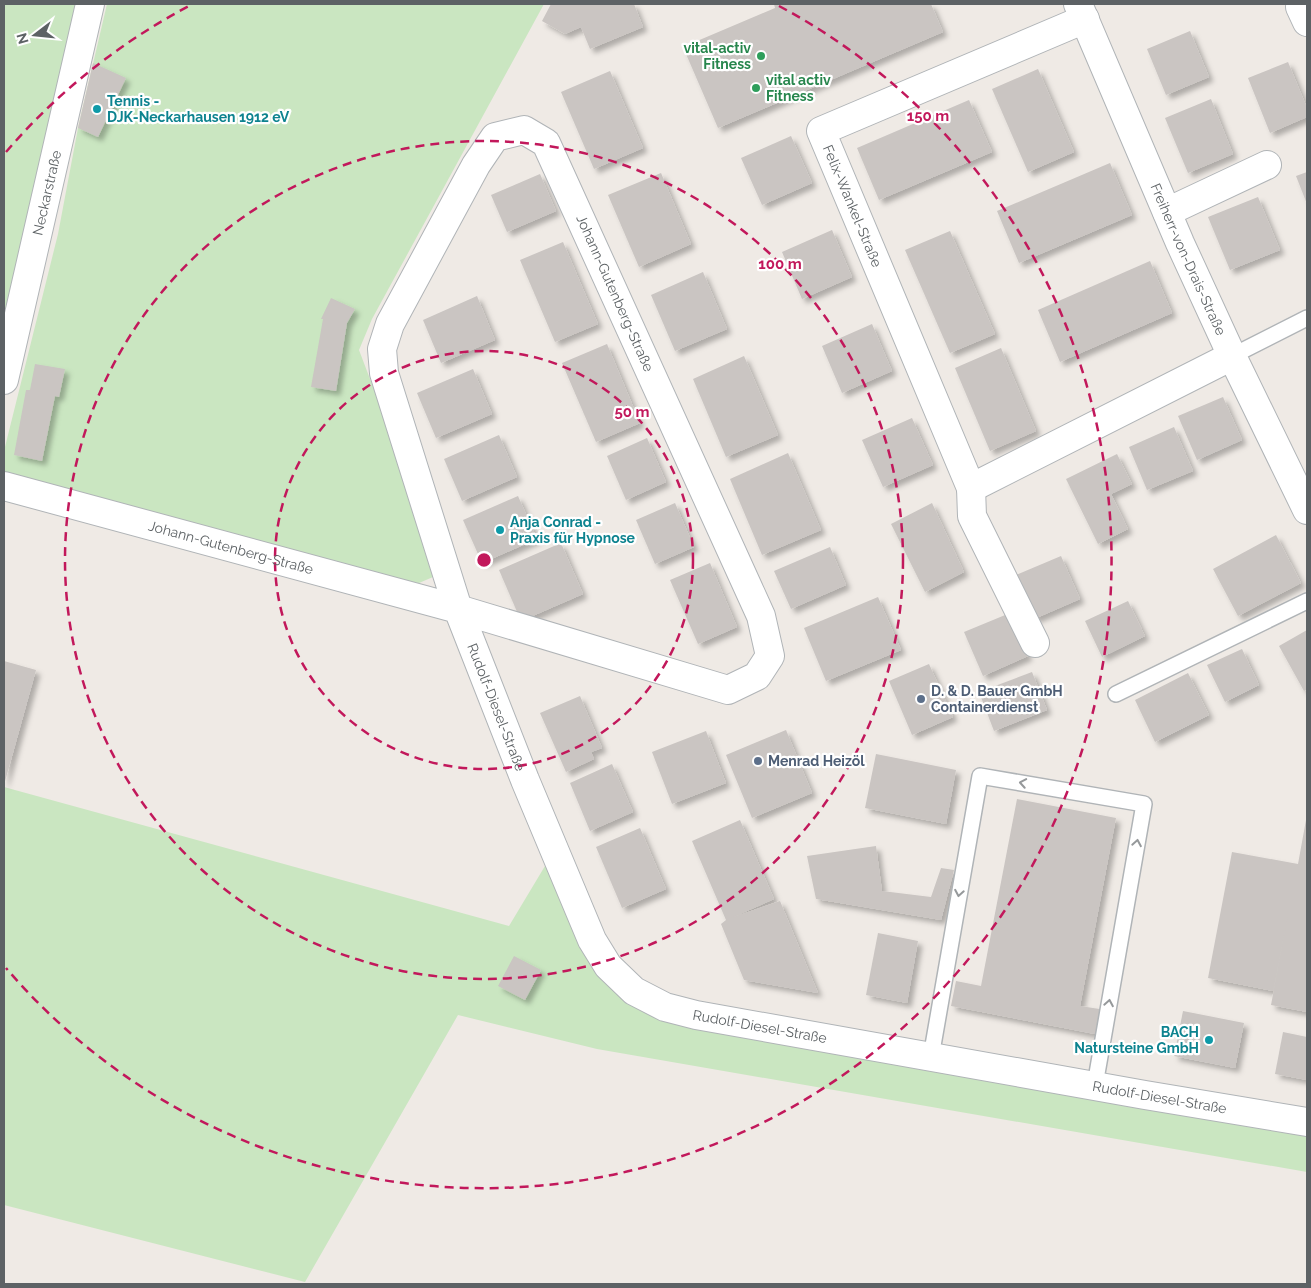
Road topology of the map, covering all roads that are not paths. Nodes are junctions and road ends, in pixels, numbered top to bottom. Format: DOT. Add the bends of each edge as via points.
graph roads {
  1 [pos="90,4"];
  2 [pos="1081,12"];
  3 [pos="1267,165"];
  4 [pos="1167,212"];
  5 [pos="1307,318"];
  6 [pos="1232,356"];
  7 [pos="4,380"];
  8 [pos="4,486"];
  9 [pos="971,488"];
  10 [pos="1307,510"];
  11 [pos="1307,601"];
  12 [pos="458,609"];
  13 [pos="1035,643"];
  14 [pos="1116,694"];
  15 [pos="931,1056"];
  16 [pos="1094,1085"];
  17 [pos="1307,1122"];
  1 -- 7 [label="street, Neckarstraße"];
  2 -- 4 [label="street, Freiherr-von-Drais-Straße"];
  2 -- 9 [label="street, Felix-Wankel-Straße" via="821,131"];
  3 -- 4 [label="street"];
  4 -- 6 [label="street, Freiherr-von-Drais-Straße"];
  5 -- 6 [label="lane"];
  6 -- 9 [label="street"];
  6 -- 10 [label="street, Freiherr-von-Drais-Straße"];
  8 -- 12 [label="street, Johann-Gutenberg-Straße"];
  9 -- 13 [label="street, Felix-Wankel-Straße" via="972,516"];
  11 -- 14 [label="lane"];
  12 -- 12 [label="street, Johann-Gutenberg-Straße" via="728,690 757,676 770,656 761,616 546,143 524,130 496,137 476,164 390,324 382,349 384,373"];
  12 -- 15 [label="street, Rudolf-Diesel-Straße" via="592,940 608,966 634,992 665,1007 696,1015"];
  15 -- 16 [label="street, Rudolf-Diesel-Straße"];
  16 -- 15 [label="lane, one-way" via="1144,804 980,776"];
  16 -- 17 [label="street, Rudolf-Diesel-Straße"];
}
